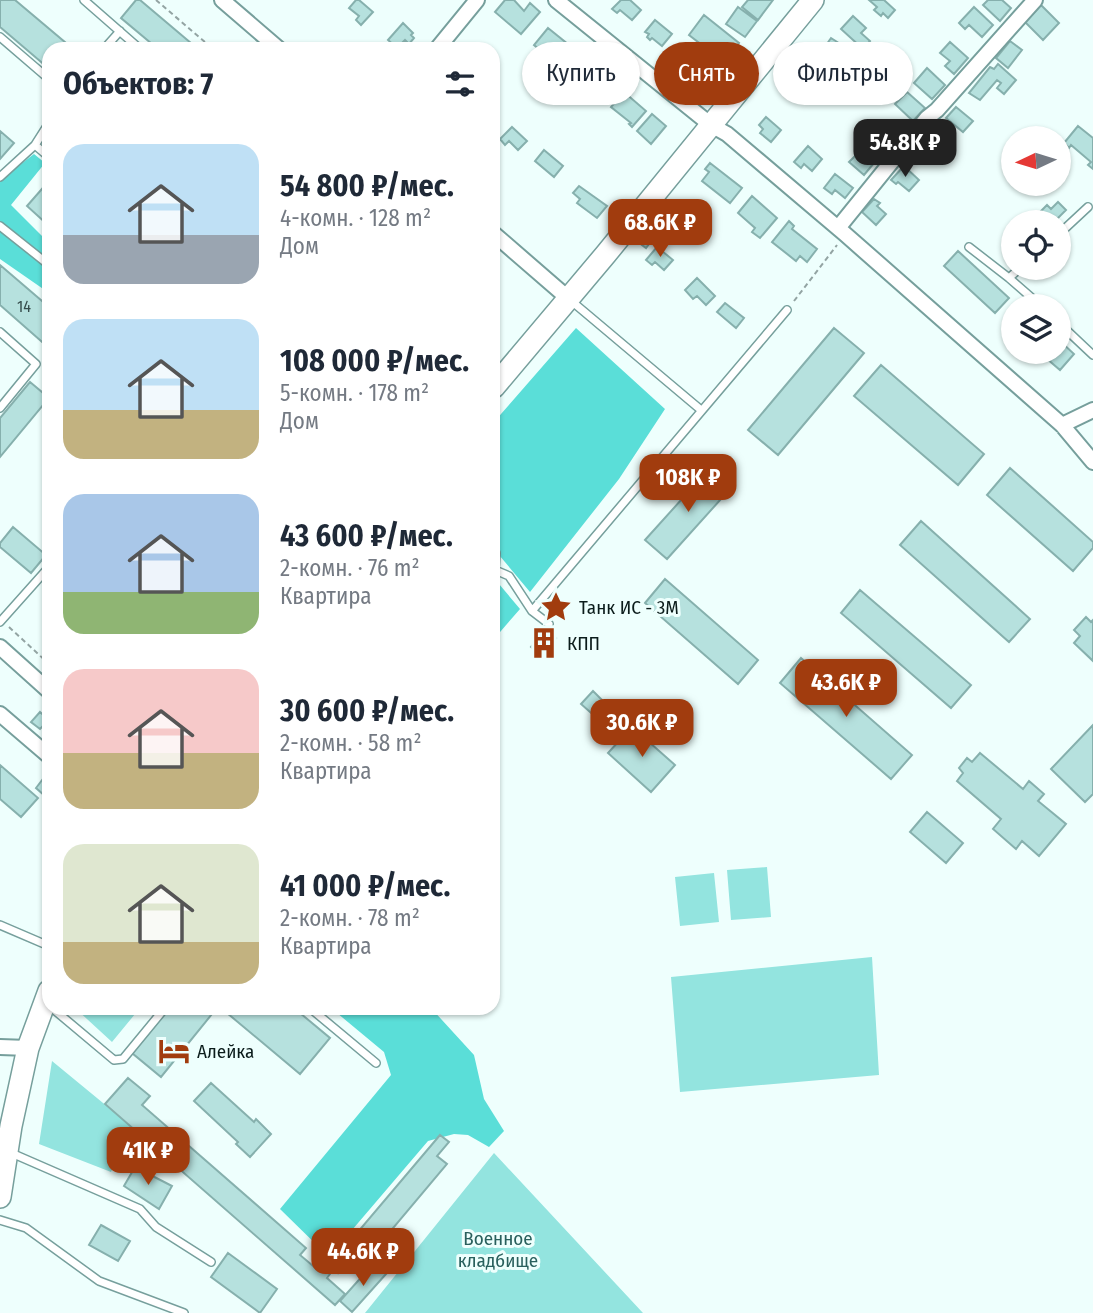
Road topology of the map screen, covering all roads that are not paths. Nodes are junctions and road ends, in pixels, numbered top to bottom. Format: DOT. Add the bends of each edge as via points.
graph roads {
  1 [pos="84,0"];
  2 [pos="222,0"];
  3 [pos="477,0"];
  4 [pos="556,0"];
  5 [pos="813,0"];
  6 [pos="1035,0"];
  7 [pos="120,31"];
  8 [pos="0,37"];
  9 [pos="110,42"];
  10 [pos="132,42"];
  11 [pos="271,42"];
  12 [pos="443,42"];
  13 [pos="42,73"];
  14 [pos="711,125"];
  15 [pos="42,134"];
  16 [pos="35,145"];
  17 [pos="42,151"];
  18 [pos="0,177"];
  19 [pos="1091,208"];
  20 [pos="1071,224"];
  21 [pos="0,226"];
  22 [pos="842,231"];
  23 [pos="500,239"];
  24 [pos="969,247"];
  25 [pos="42,259"];
  26 [pos="1001,272"];
  27 [pos="1011,280"];
  28 [pos="1027,294"];
  29 [pos="569,299"];
  30 [pos="787,310"];
  31 [pos="0,332"];
  32 [pos="1071,334"];
  33 [pos="1093,355"];
  34 [pos="500,380"];
  35 [pos="0,408"];
  36 [pos="701,410"];
  37 [pos="1093,410"];
  38 [pos="1062,425"];
  39 [pos="1093,461"];
  40 [pos="500,572"];
  41 [pos="42,575"];
  42 [pos="532,611"];
  43 [pos="1,621"];
  44 [pos="550,625"];
  45 [pos="0,647"];
  46 [pos="42,685"];
  47 [pos="0,714"];
  48 [pos="42,750"];
  49 [pos="0,925"];
  50 [pos="42,943"];
  51 [pos="43,1015"];
  52 [pos="64,1015"];
  53 [pos="160,1015"];
  54 [pos="318,1015"];
  55 [pos="0,1047"];
  56 [pos="28,1048"];
  57 [pos="376,1063"];
  58 [pos="8,1152"];
  59 [pos="0,1197"];
  60 [pos="0,1220"];
  61 [pos="211,1262"];
  62 [pos="184,1313"];
  1 -- 7 [label="lane"];
  2 -- 11 [label="street"];
  3 -- 12 [label="street"];
  4 -- 14 [label="street"];
  5 -- 14 [label="main road"];
  6 -- 22 [label="street" via="927,118"];
  7 -- 9 [label="lane"];
  7 -- 10 [label="lane"];
  8 -- 13 [label="lane"];
  14 -- 22 [label="street"];
  14 -- 29 [label="main road"];
  15 -- 16 [label="lane"];
  16 -- 17 [label="lane"];
  16 -- 18 [label="lane"];
  19 -- 20 [label="lane"];
  21 -- 25 [label="lane"];
  22 -- 38 [label="street"];
  23 -- 29 [label="street"];
  24 -- 26 [label="lane"];
  27 -- 28 [label="lane"];
  29 -- 34 [label="main road"];
  29 -- 36 [label="lane"];
  30 -- 36 [label="lane"];
  31 -- 35 [label="lane" via="36,364"];
  32 -- 33 [label="lane"];
  36 -- 42 [label="lane"];
  37 -- 38 [label="street"];
  38 -- 39 [label="street"];
  40 -- 42 [label="lane" via="509,576"];
  41 -- 43 [label="lane"];
  42 -- 44 [label="lane"];
  45 -- 46 [label="street"];
  47 -- 48 [label="street"];
  49 -- 50 [label="lane"];
  51 -- 56 [label="main road"];
  52 -- 53 [label="lane" via="114,1060 123,1059"];
  54 -- 57 [label="lane"];
  55 -- 56 [label="street"];
  56 -- 58 [label="main road"];
  58 -- 59 [label="main road"];
  58 -- 61 [label="lane" via="140,1209 156,1227"];
  60 -- 62 [label="lane" via="26,1228 99,1281"];
}
